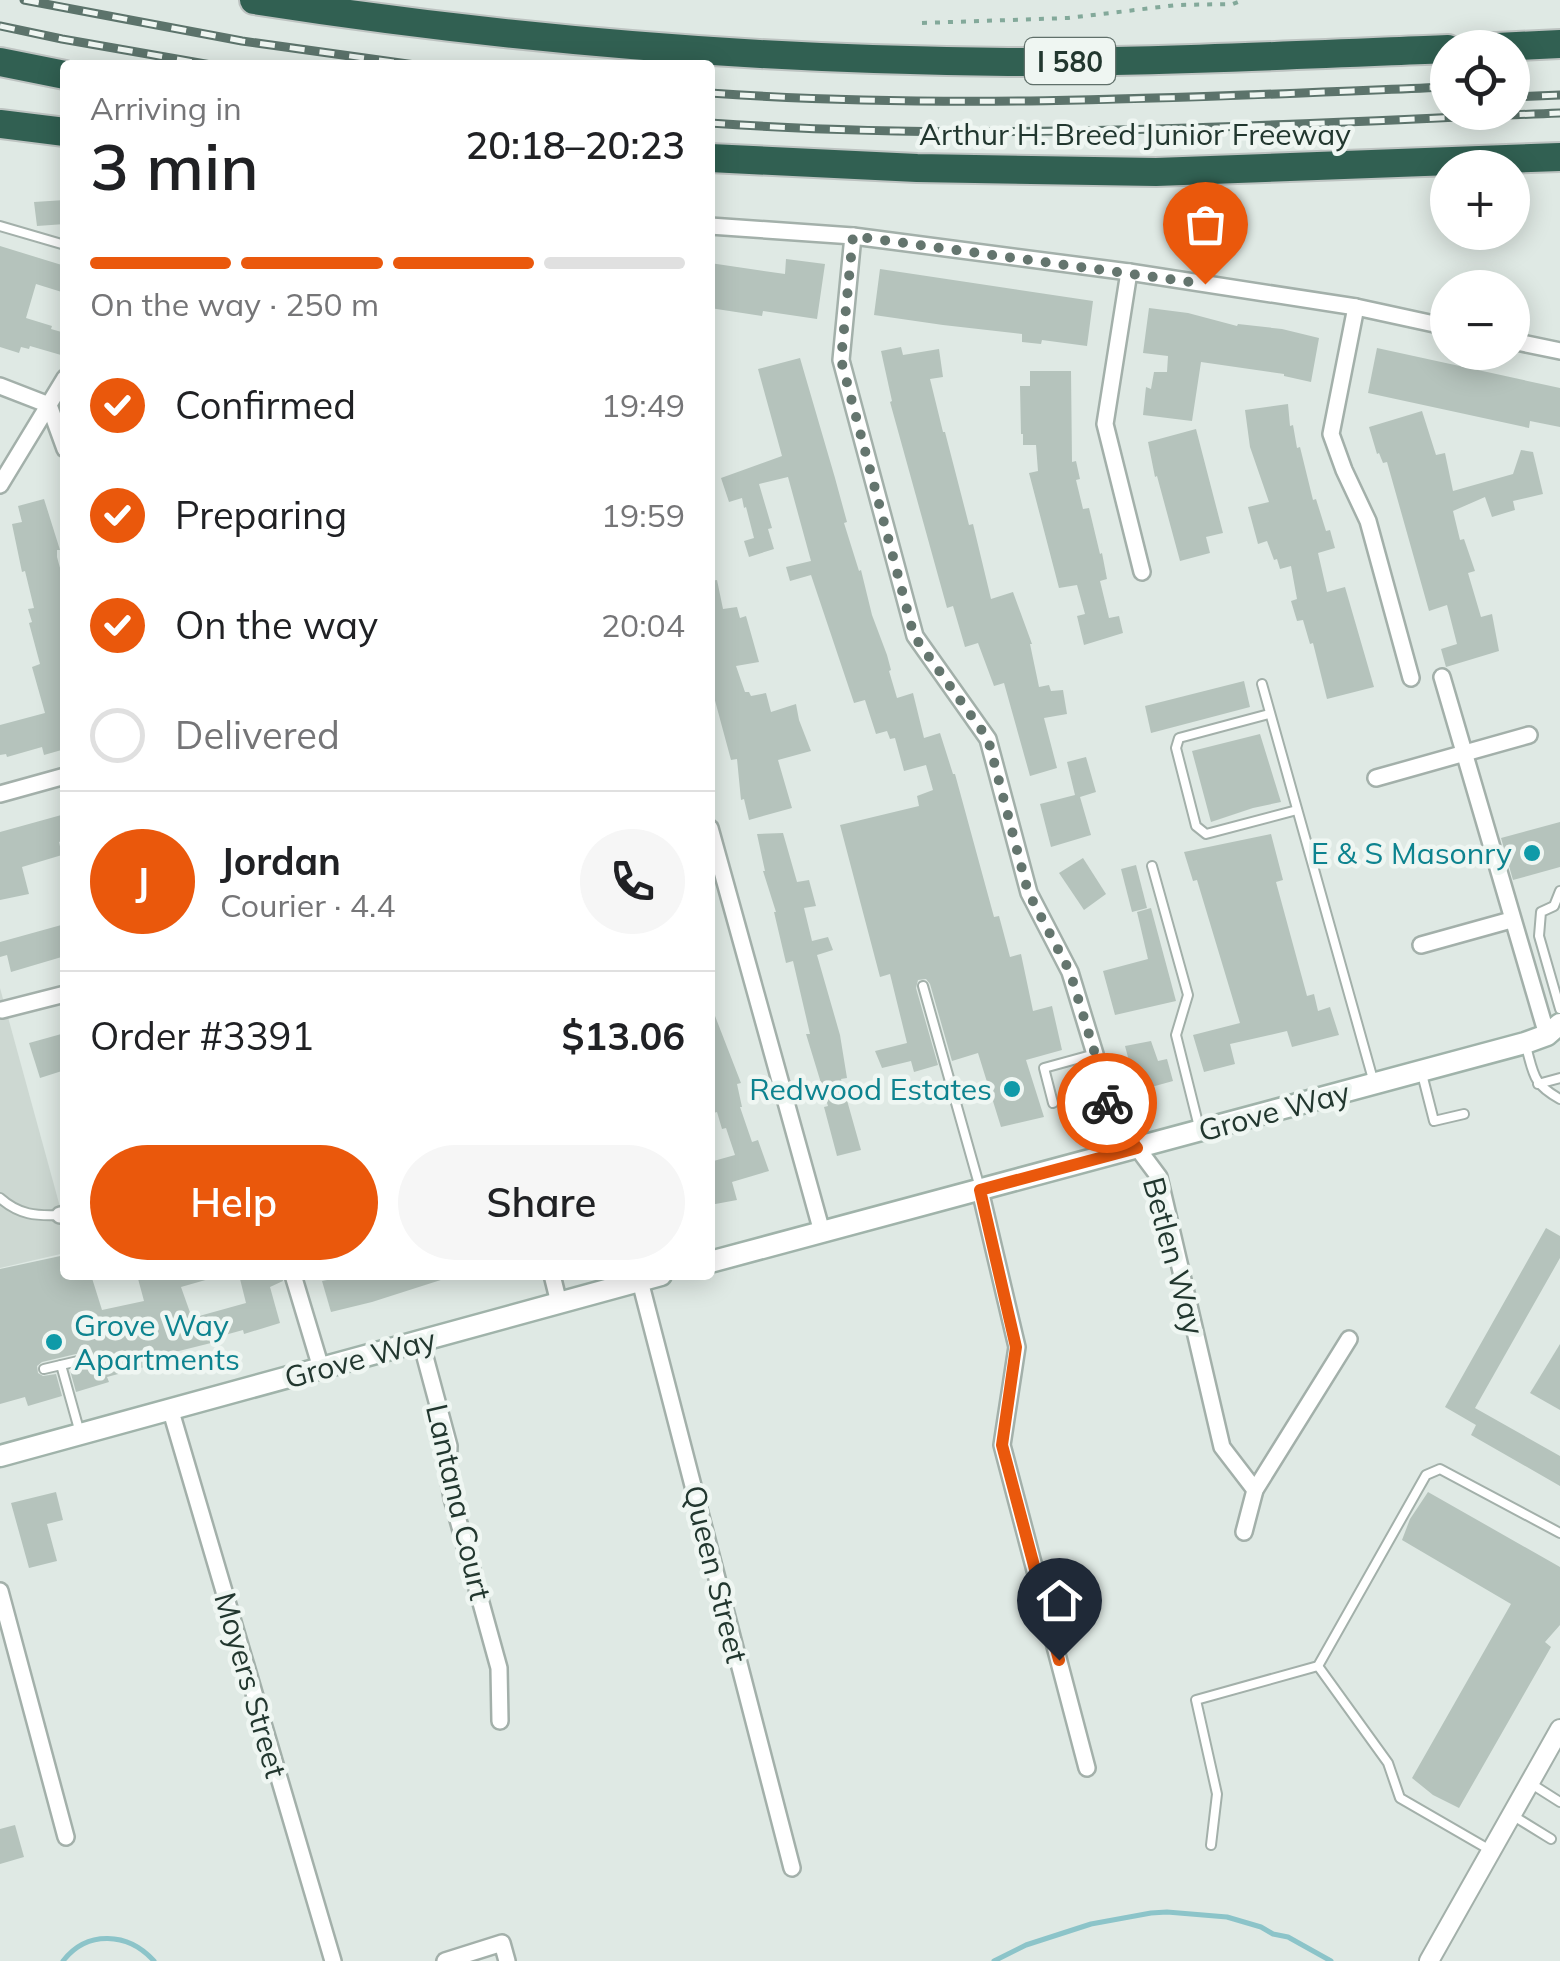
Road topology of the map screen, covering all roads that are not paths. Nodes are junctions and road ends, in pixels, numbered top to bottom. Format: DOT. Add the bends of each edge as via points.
graph roads {
  1 [pos="254,0"];
  2 [pos="327,0"];
  3 [pos="377,18"];
  4 [pos="1560,44"];
  5 [pos="1530,45"];
  6 [pos="1430,50"];
  7 [pos="0,62"];
  8 [pos="60,75"];
  9 [pos="0,124"];
  10 [pos="60,131"];
  11 [pos="1560,157"];
  12 [pos="715,158"];
  13 [pos="0,226"];
  14 [pos="715,226"];
  15 [pos="853,236"];
  16 [pos="60,244"];
  17 [pos="1129,272"];
  18 [pos="1356,306"];
  19 [pos="1430,322"];
  20 [pos="1530,345"];
  21 [pos="1560,351"];
  22 [pos="0,386"];
  23 [pos="60,386"];
  24 [pos="49,405"];
  25 [pos="60,435"];
  26 [pos="0,484"];
  27 [pos="1142,572"];
  28 [pos="1411,678"];
  29 [pos="1442,678"];
  30 [pos="1262,684"];
  31 [pos="1269,714"];
  32 [pos="1529,735"];
  33 [pos="1464,755"];
  34 [pos="60,777"];
  35 [pos="1376,778"];
  36 [pos="0,794"];
  37 [pos="1297,810"];
  38 [pos="715,846"];
  39 [pos="1152,866"];
  40 [pos="1560,891"];
  41 [pos="1512,920"];
  42 [pos="1422,945"];
  43 [pos="923,986"];
  44 [pos="60,995"];
  45 [pos="1560,1010"];
  46 [pos="1,1013"];
  47 [pos="1556,1033"];
  48 [pos="1525,1043"];
  49 [pos="1095,1054"];
  50 [pos="1420,1070"];
  51 [pos="1560,1078"];
  52 [pos="1374,1083"];
  53 [pos="1538,1084"];
  54 [pos="1560,1099"];
  55 [pos="1053,1102"];
  56 [pos="1464,1114"];
  57 [pos="1200,1131"];
  58 [pos="1137,1148"];
  59 [pos="980,1190"];
  60 [pos="0,1198"];
  61 [pos="60,1214"];
  62 [pos="822,1232"];
  63 [pos="715,1261"];
  64 [pos="295,1280"];
  65 [pos="553,1280"];
  66 [pos="640,1280"];
  67 [pos="560,1303"];
  68 [pos="1349,1339"];
  69 [pos="421,1342"];
  70 [pos="78,1361"];
  71 [pos="61,1365"];
  72 [pos="321,1368"];
  73 [pos="44,1369"];
  74 [pos="170,1408"];
  75 [pos="80,1433"];
  76 [pos="0,1456"];
  77 [pos="1255,1490"];
  78 [pos="1244,1532"];
  79 [pos="1560,1532"];
  80 [pos="0,1591"];
  81 [pos="1318,1666"];
  82 [pos="500,1721"];
  83 [pos="1560,1729"];
  84 [pos="1087,1768"];
  85 [pos="1530,1783"];
  86 [pos="1560,1802"];
  87 [pos="1512,1815"];
  88 [pos="66,1837"];
  89 [pos="1551,1839"];
  90 [pos="1211,1845"];
  91 [pos="1491,1850"];
  92 [pos="792,1868"];
  93 [pos="332,1961"];
  94 [pos="444,1961"];
  95 [pos="507,1961"];
  96 [pos="1429,1961"];
  1 -- 3 [label="highway, I 580"];
  2 -- 3 [label="highway"];
  3 -- 6 [label="highway, I 580" via="614,44 869,58 1166,60"];
  4 -- 5 [label="highway"];
  7 -- 8 [label="highway"];
  9 -- 10 [label="highway"];
  11 -- 12 [label="highway, Arthur H. Breed Junior Freeway" via="1156,172"];
  13 -- 16 [label="lane"];
  14 -- 15 [label="street"];
  15 -- 17 [label="street"];
  15 -- 49 [label="street, Betlen Way" via="841,360 914,636 988,739 1028,892 1070,972"];
  17 -- 18 [label="street"];
  17 -- 27 [label="street" via="1105,424"];
  18 -- 19 [label="street"];
  18 -- 28 [label="street" via="1331,434 1368,521"];
  20 -- 21 [label="street"];
  22 -- 24 [label="street"];
  23 -- 24 [label="street"];
  24 -- 25 [label="street"];
  24 -- 26 [label="street"];
  29 -- 33 [label="street"];
  30 -- 31 [label="lane"];
  31 -- 37 [label="lane"];
  31 -- 37 [label="lane" via="1179,738 1196,826 1206,834"];
  32 -- 33 [label="street"];
  33 -- 35 [label="street"];
  33 -- 41 [label="street"];
  34 -- 36 [label="street"];
  37 -- 52 [label="lane"];
  38 -- 62 [label="street"];
  39 -- 57 [label="lane" via="1188,995 1176,1034"];
  40 -- 45 [label="lane" via="1554,906 1541,912 1540,936"];
  41 -- 42 [label="street"];
  41 -- 47 [label="street"];
  43 -- 59 [label="lane"];
  44 -- 46 [label="street"];
  47 -- 48 [label="main road, Grove Way"];
  48 -- 50 [label="main road, Grove Way"];
  48 -- 53 [label="lane"];
  49 -- 55 [label="lane" via="1044,1068"];
  49 -- 58 [label="street, Betlen Way" via="1110,1113"];
  50 -- 52 [label="main road, Grove Way"];
  50 -- 56 [label="lane" via="1434,1122"];
  51 -- 53 [label="lane"];
  52 -- 57 [label="main road, Grove Way"];
  53 -- 54 [label="lane"];
  57 -- 58 [label="main road, Grove Way"];
  58 -- 59 [label="main road, Grove Way"];
  58 -- 77 [label="street, Betlen Way" via="1159,1177 1222,1447"];
  59 -- 62 [label="main road, Grove Way"];
  59 -- 84 [label="street" via="1016,1347 1002,1445"];
  60 -- 61 [label="lane" via="33,1216"];
  62 -- 63 [label="main road, Grove Way"];
  64 -- 72 [label="street"];
  65 -- 67 [label="street"];
  66 -- 67 [label="main road, Grove Way"];
  66 -- 92 [label="street, Queen Street"];
  67 -- 69 [label="main road, Grove Way"];
  68 -- 77 [label="street"];
  69 -- 72 [label="main road, Grove Way"];
  69 -- 82 [label="street, Lantana Court" via="448,1446 452,1498 499,1668"];
  70 -- 71 [label="lane"];
  71 -- 73 [label="lane"];
  71 -- 75 [label="lane"];
  72 -- 74 [label="main road, Grove Way"];
  74 -- 75 [label="main road, Grove Way"];
  74 -- 93 [label="street, Moyers Street"];
  75 -- 76 [label="main road, Grove Way"];
  77 -- 78 [label="street"];
  79 -- 81 [label="lane" via="1440,1469 1426,1476"];
  80 -- 88 [label="street"];
  81 -- 90 [label="lane" via="1196,1700 1217,1794"];
  81 -- 91 [label="lane" via="1388,1763 1400,1798"];
  83 -- 85 [label="street"];
  85 -- 86 [label="lane"];
  85 -- 87 [label="street"];
  87 -- 89 [label="lane"];
  87 -- 91 [label="street"];
  91 -- 96 [label="street"];
  94 -- 95 [label="street" via="502,1943"];
}
